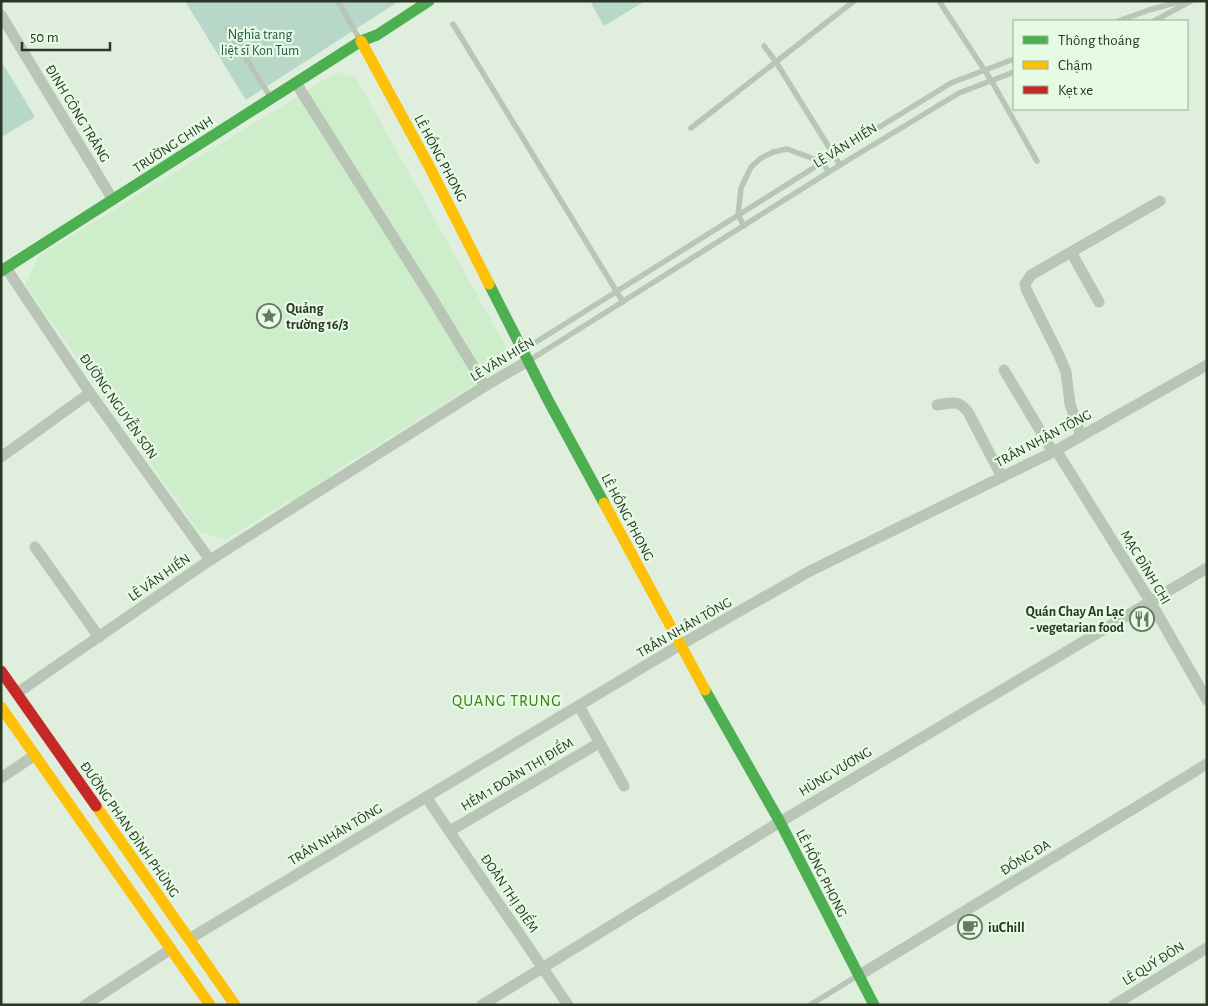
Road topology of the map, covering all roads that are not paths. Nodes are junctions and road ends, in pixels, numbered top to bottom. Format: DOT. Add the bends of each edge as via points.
graph roads {
  1 [pos="338,1"];
  2 [pos="415,1"];
  3 [pos="429,1"];
  4 [pos="854,1"];
  5 [pos="938,1"];
  6 [pos="1182,1"];
  7 [pos="1191,1"];
  8 [pos="1,15"];
  9 [pos="1121,20"];
  10 [pos="1156,20"];
  11 [pos="453,24"];
  12 [pos="227,28"];
  13 [pos="361,41"];
  14 [pos="764,46"];
  15 [pos="1013,59"];
  16 [pos="776,62"];
  17 [pos="983,70"];
  18 [pos="1013,72"];
  19 [pos="991,80"];
  20 [pos="296,83"];
  21 [pos="272,98"];
  22 [pos="691,128"];
  23 [pos="834,155"];
  24 [pos="1037,161"];
  25 [pos="822,162"];
  26 [pos="840,165"];
  27 [pos="829,172"];
  28 [pos="114,200"];
  29 [pos="1160,202"];
  30 [pos="738,215"];
  31 [pos="744,226"];
  32 [pos="1071,252"];
  33 [pos="3,269"];
  34 [pos="616,292"];
  35 [pos="623,302"];
  36 [pos="1099,302"];
  37 [pos="522,350"];
  38 [pos="528,361"];
  39 [pos="1207,365"];
  40 [pos="1004,370"];
  41 [pos="485,386"];
  42 [pos="90,393"];
  43 [pos="937,405"];
  44 [pos="1081,436"];
  45 [pos="1054,451"];
  46 [pos="1,458"];
  47 [pos="1002,477"];
  48 [pos="35,547"];
  49 [pos="210,560"];
  50 [pos="1207,568"];
  51 [pos="1150,601"];
  52 [pos="99,637"];
  53 [pos="680,645"];
  54 [pos="1,671"];
  55 [pos="17,693"];
  56 [pos="1207,700"];
  57 [pos="579,706"];
  58 [pos="1,707"];
  59 [pos="600,743"];
  60 [pos="34,755"];
  61 [pos="1207,764"];
  62 [pos="1,778"];
  63 [pos="624,786"];
  64 [pos="426,797"];
  65 [pos="780,822"];
  66 [pos="450,831"];
  67 [pos="189,939"];
  68 [pos="1207,948"];
  69 [pos="171,950"];
  70 [pos="542,967"];
  71 [pos="858,976"];
  72 [pos="85,1005"];
  73 [pos="210,1005"];
  74 [pos="235,1005"];
  75 [pos="482,1005"];
  76 [pos="568,1005"];
  77 [pos="810,1005"];
  78 [pos="874,1005"];
  79 [pos="1114,1005"];
  1 -- 13 [label="lane"];
  2 -- 13 [label="street, TRƯỜNG CHINH" via="372,27"];
  3 -- 13 [label="street, TRƯỜNG CHINH" via="377,35"];
  4 -- 16 [label="lane"];
  5 -- 17 [label="lane"];
  6 -- 9 [label="lane"];
  7 -- 10 [label="lane"];
  8 -- 28 [label="street, ĐINH CÔNG TRÁNG"];
  11 -- 34 [label="lane"];
  12 -- 21 [label="lane"];
  13 -- 20 [label="street, TRƯỜNG CHINH"];
  13 -- 37 [label="street, LÊ HỒNG PHONG" via="429,166"];
  14 -- 16 [label="lane"];
  15 -- 17 [label="lane, LÊ VĂN HIẾN"];
  16 -- 22 [label="lane"];
  16 -- 23 [label="lane"];
  17 -- 19 [label="lane"];
  17 -- 23 [label="lane, LÊ VĂN HIẾN" via="951,83"];
  18 -- 19 [label="lane, LÊ VĂN HIẾN"];
  19 -- 24 [label="lane"];
  19 -- 26 [label="lane, LÊ VĂN HIẾN" via="959,93"];
  20 -- 21 [label="street, TRƯỜNG CHINH"];
  20 -- 41 [label="street"];
  21 -- 28 [label="street, TRƯỜNG CHINH"];
  23 -- 25 [label="lane, LÊ VĂN HIẾN"];
  23 -- 26 [label="lane"];
  25 -- 27 [label="lane"];
  25 -- 30 [label="lane, LÊ VĂN HIẾN"];
  25 -- 30 [label="lane" via="787,149 761,158 751,167 741,188"];
  26 -- 27 [label="lane, LÊ VĂN HIẾN"];
  27 -- 31 [label="lane, LÊ VĂN HIẾN"];
  28 -- 33 [label="street, TRƯỜNG CHINH"];
  29 -- 32 [label="street"];
  30 -- 31 [label="lane"];
  30 -- 34 [label="lane, LÊ VĂN HIẾN"];
  31 -- 35 [label="lane, LÊ VĂN HIẾN"];
  32 -- 36 [label="street"];
  32 -- 44 [label="street" via="1031,275 1025,284 1066,372 1070,404"];
  33 -- 42 [label="street, ĐƯỜNG NGUYỄN SƠN"];
  34 -- 35 [label="lane"];
  34 -- 37 [label="lane, LÊ VĂN HIẾN"];
  35 -- 38 [label="lane, LÊ VĂN HIẾN"];
  37 -- 38 [label="street, LÊ HỒNG PHONG"];
  38 -- 41 [label="street, LÊ VĂN HIẾN"];
  38 -- 53 [label="street, LÊ HỒNG PHONG"];
  39 -- 44 [label="street, TRẦN NHÂN TÔNG"];
  40 -- 45 [label="street, MẠC ĐĨNH CHI"];
  41 -- 49 [label="street, LÊ VĂN HIẾN"];
  42 -- 46 [label="street"];
  42 -- 49 [label="street, ĐƯỜNG NGUYỄN SƠN"];
  43 -- 47 [label="street" via="955,402 962,405"];
  44 -- 45 [label="street, TRẦN NHÂN TÔNG"];
  45 -- 47 [label="street, TRẦN NHÂN TÔNG"];
  45 -- 51 [label="street, MẠC ĐĨNH CHI"];
  47 -- 53 [label="street, TRẦN NHÂN TÔNG" via="833,559"];
  48 -- 52 [label="street"];
  49 -- 52 [label="street, LÊ VĂN HIẾN"];
  50 -- 51 [label="street, HÙNG VƯƠNG"];
  51 -- 56 [label="street, MẠC ĐĨNH CHI"];
  51 -- 65 [label="street, HÙNG VƯƠNG"];
  52 -- 55 [label="street, LÊ VĂN HIẾN"];
  53 -- 57 [label="street, TRẦN NHÂN TÔNG"];
  53 -- 65 [label="street, LÊ HỒNG PHONG"];
  54 -- 55 [label="street, ĐƯỜNG PHAN ĐÌNH PHÙNG"];
  55 -- 67 [label="street, ĐƯỜNG PHAN ĐÌNH PHÙNG"];
  57 -- 59 [label="street"];
  57 -- 64 [label="street, TRẦN NHÂN TÔNG"];
  58 -- 60 [label="street"];
  59 -- 63 [label="street"];
  59 -- 66 [label="street, HẺM 1 ĐOÀN THỊ ĐIỂM"];
  60 -- 62 [label="street"];
  60 -- 69 [label="street"];
  61 -- 71 [label="street, ĐỐNG ĐA"];
  64 -- 66 [label="street, ĐOÀN THỊ ĐIỂM"];
  64 -- 67 [label="street, TRẦN NHÂN TÔNG"];
  65 -- 70 [label="street, HÙNG VƯƠNG"];
  65 -- 71 [label="street, LÊ HỒNG PHONG"];
  66 -- 70 [label="street, ĐOÀN THỊ ĐIỂM"];
  67 -- 74 [label="street, ĐƯỜNG PHAN ĐÌNH PHÙNG"];
  68 -- 79 [label="street, LÊ QUÝ ĐÔN"];
  69 -- 72 [label="street"];
  69 -- 73 [label="street"];
  70 -- 75 [label="street, HÙNG VƯƠNG"];
  70 -- 76 [label="street, ĐOÀN THỊ ĐIỂM"];
  71 -- 77 [label="lane"];
  71 -- 78 [label="street, LÊ HỒNG PHONG"];
}
